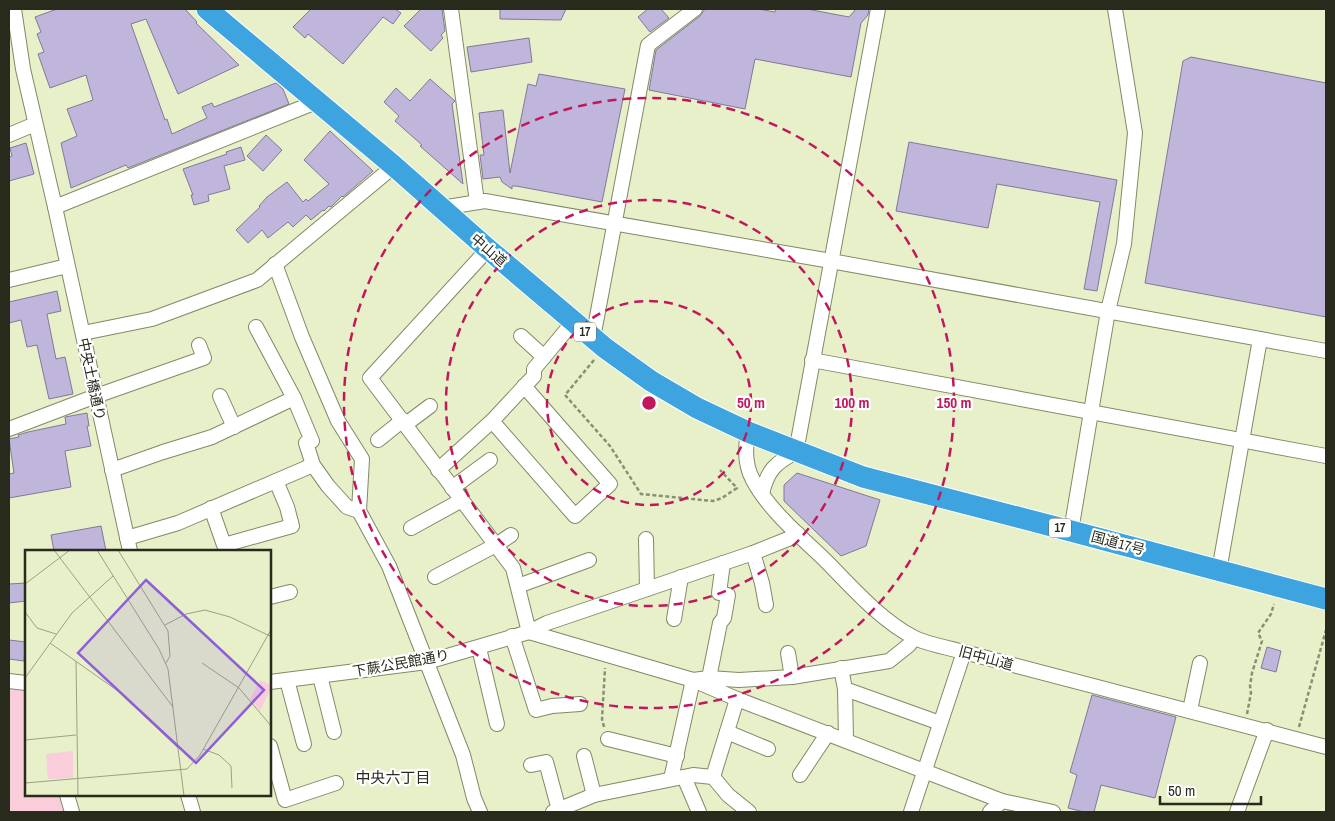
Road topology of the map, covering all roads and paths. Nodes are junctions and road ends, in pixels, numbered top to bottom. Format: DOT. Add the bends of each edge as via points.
graph roads {
  1 [pos="14,9"];
  2 [pos="207,9"];
  3 [pos="451,9"];
  4 [pos="695,9"];
  5 [pos="878,9"];
  6 [pos="1115,9"];
  7 [pos="316,102"];
  8 [pos="35,124"];
  9 [pos="9,135"];
  10 [pos="394,166"];
  11 [pos="477,202"];
  12 [pos="55,207"];
  13 [pos="441,208"];
  14 [pos="615,224"];
  15 [pos="488,249"];
  16 [pos="831,261"];
  17 [pos="275,264"];
  18 [pos="67,266"];
  19 [pos="9,280"];
  20 [pos="1108,311"];
  21 [pos="573,322"];
  22 [pos="256,327"];
  23 [pos="82,333"];
  24 [pos="521,336"];
  25 [pos="593,338"];
  26 [pos="1260,339"];
  27 [pos="199,345"];
  28 [pos="1326,351"];
  29 [pos="544,357"];
  30 [pos="594,360"];
  31 [pos="812,360"];
  32 [pos="524,386"];
  33 [pos="96,396"];
  34 [pos="220,396"];
  35 [pos="294,398"];
  36 [pos="430,406"];
  37 [pos="1092,413"];
  38 [pos="492,421"];
  39 [pos="404,422"];
  40 [pos="234,426"];
  41 [pos="9,429"];
  42 [pos="748,432"];
  43 [pos="378,440"];
  44 [pos="1241,440"];
  45 [pos="796,452"];
  46 [pos="1326,456"];
  47 [pos="490,460"];
  48 [pos="313,465"];
  49 [pos="112,470"];
  50 [pos="438,470"];
  51 [pos="720,470"];
  52 [pos="276,481"];
  53 [pos="452,488"];
  54 [pos="762,494"];
  55 [pos="462,500"];
  56 [pos="210,508"];
  57 [pos="359,511"];
  58 [pos="411,528"];
  59 [pos="1071,530"];
  60 [pos="796,533"];
  61 [pos="511,535"];
  62 [pos="646,539"];
  63 [pos="128,544"];
  64 [pos="496,545"];
  65 [pos="752,552"];
  66 [pos="589,560"];
  67 [pos="722,563"];
  68 [pos="1219,571"];
  69 [pos="435,577"];
  70 [pos="680,577"];
  71 [pos="518,586"];
  72 [pos="647,589"];
  73 [pos="290,592"];
  74 [pos="271,597"];
  75 [pos="1326,599"];
  76 [pos="1274,604"];
  77 [pos="766,605"];
  78 [pos="674,619"];
  79 [pos="1326,630"];
  80 [pos="529,632"];
  81 [pos="512,636"];
  82 [pos="914,638"];
  83 [pos="479,648"];
  84 [pos="964,652"];
  85 [pos="788,653"];
  86 [pos="606,654"];
  87 [pos="427,662"];
  88 [pos="1200,663"];
  89 [pos="841,668"];
  90 [pos="320,676"];
  91 [pos="792,677"];
  92 [pos="709,678"];
  93 [pos="287,680"];
  94 [pos="694,680"];
  95 [pos="9,681"];
  96 [pos="271,682"];
  97 [pos="25,683"];
  98 [pos="845,689"];
  99 [pos="737,699"];
  100 [pos="580,704"];
  101 [pos="1190,710"];
  102 [pos="940,723"];
  103 [pos="497,724"];
  104 [pos="1244,724"];
  105 [pos="1267,730"];
  106 [pos="334,732"];
  107 [pos="727,732"];
  108 [pos="828,733"];
  109 [pos="1295,738"];
  110 [pos="608,739"];
  111 [pos="846,740"];
  112 [pos="304,744"];
  113 [pos="1326,746"];
  114 [pos="768,749"];
  115 [pos="271,750"];
  116 [pos="584,756"];
  117 [pos="677,756"];
  118 [pos="531,765"];
  119 [pos="923,771"];
  120 [pos="800,776"];
  121 [pos="713,777"];
  122 [pos="678,778"];
  123 [pos="336,784"];
  124 [pos="594,795"];
  125 [pos="67,796"];
  126 [pos="188,796"];
  127 [pos="1002,800"];
  128 [pos="556,811"];
  129 [pos="72,812"];
  130 [pos="193,812"];
  131 [pos="480,812"];
  132 [pos="699,812"];
  133 [pos="749,812"];
  134 [pos="911,812"];
  135 [pos="990,812"];
  136 [pos="1053,812"];
  137 [pos="1237,812"];
  1 -- 8 [label="street, 中央土橋通り"];
  2 -- 7 [label="highway, 中山道 / 17"];
  3 -- 11 [label="street"];
  4 -- 14 [label="street" via="648,45"];
  5 -- 16 [label="street"];
  6 -- 20 [label="street" via="1134,133 1124,244"];
  7 -- 10 [label="highway, 中山道 / 17"];
  7 -- 12 [label="street"];
  8 -- 9 [label="street"];
  8 -- 12 [label="street, 中央土橋通り"];
  10 -- 13 [label="highway, 中山道 / 17"];
  10 -- 17 [label="street"];
  11 -- 13 [label="street"];
  11 -- 14 [label="street"];
  12 -- 18 [label="street, 中央土橋通り"];
  13 -- 15 [label="highway, 中山道 / 17"];
  14 -- 16 [label="street"];
  14 -- 25 [label="street"];
  15 -- 21 [label="highway, 中山道 / 17"];
  15 -- 39 [label="street" via="370,378"];
  16 -- 20 [label="street"];
  16 -- 31 [label="street"];
  17 -- 23 [label="street" via="257,280 152,319"];
  17 -- 57 [label="street" via="338,421 362,459"];
  18 -- 19 [label="street"];
  18 -- 23 [label="street, 中央土橋通り"];
  20 -- 26 [label="street"];
  20 -- 37 [label="street"];
  21 -- 25 [label="highway, 中山道 / 17"];
  21 -- 29 [label="street"];
  22 -- 35 [label="street"];
  23 -- 33 [label="street, 中央土橋通り"];
  24 -- 29 [label="street"];
  25 -- 42 [label="highway, 中山道 / 17" via="651,381"];
  26 -- 28 [label="street"];
  26 -- 44 [label="street"];
  27 -- 33 [label="street" via="204,358"];
  29 -- 32 [label="street" via="534,369 534,376"];
  30 -- 51 [label="path" via="565,395 610,446 641,494 713,501 737,488"];
  31 -- 37 [label="street"];
  31 -- 45 [label="street"];
  32 -- 38 [label="street"];
  32 -- 38 [label="street" via="610,484 575,516"];
  33 -- 41 [label="street"];
  33 -- 49 [label="street, 中央土橋通り"];
  34 -- 40 [label="street"];
  35 -- 40 [label="street"];
  35 -- 48 [label="street" via="312,441 306,443"];
  36 -- 39 [label="street"];
  37 -- 44 [label="street"];
  37 -- 59 [label="street"];
  38 -- 50 [label="street"];
  39 -- 43 [label="street"];
  39 -- 50 [label="street"];
  40 -- 49 [label="street" via="212,437"];
  42 -- 45 [label="highway, 中山道 / 17"];
  42 -- 54 [label="street, 旧中山道" via="748,468"];
  44 -- 46 [label="street"];
  44 -- 68 [label="street"];
  45 -- 54 [label="street" via="783,459 768,474"];
  45 -- 59 [label="highway, 国道17号 / 17" via="863,477"];
  47 -- 53 [label="street"];
  48 -- 52 [label="street"];
  48 -- 57 [label="street" via="347,507"];
  49 -- 63 [label="street, 中央土橋通り"];
  50 -- 53 [label="street"];
  52 -- 56 [label="street"];
  52 -- 56 [label="street" via="292,526 224,545"];
  53 -- 55 [label="street"];
  54 -- 60 [label="street, 旧中山道"];
  55 -- 58 [label="street"];
  55 -- 64 [label="street"];
  56 -- 63 [label="street"];
  57 -- 87 [label="street" via="389,566"];
  59 -- 68 [label="highway, 国道17号 / 17"];
  60 -- 65 [label="street, 下蕨公民館通り"];
  60 -- 82 [label="street, 旧中山道" via="856,593"];
  61 -- 64 [label="street"];
  62 -- 72 [label="street"];
  64 -- 69 [label="street"];
  64 -- 71 [label="street" via="513,568"];
  65 -- 67 [label="street, 下蕨公民館通り"];
  65 -- 77 [label="street"];
  66 -- 71 [label="street"];
  67 -- 70 [label="street, 下蕨公民館通り"];
  67 -- 92 [label="street" via="719,594 728,595"];
  68 -- 75 [label="highway, 国道17号 / 17"];
  70 -- 72 [label="street, 下蕨公民館通り"];
  70 -- 78 [label="street"];
  71 -- 80 [label="street"];
  72 -- 80 [label="street, 下蕨公民館通り"];
  73 -- 74 [label="street"];
  76 -- 104 [label="path" via="1258,633 1262,641 1252,674 1252,693"];
  79 -- 109 [label="path"];
  80 -- 81 [label="street, 下蕨公民館通り"];
  80 -- 86 [label="street"];
  81 -- 83 [label="street, 下蕨公民館通り"];
  81 -- 100 [label="street" via="536,710"];
  82 -- 84 [label="street, 旧中山道"];
  82 -- 89 [label="street" via="889,661"];
  83 -- 87 [label="street, 下蕨公民館通り"];
  83 -- 103 [label="street"];
  84 -- 101 [label="street, 旧中山道"];
  84 -- 102 [label="street"];
  85 -- 91 [label="street"];
  86 -- 94 [label="street"];
  86 -- 110 [label="path" via="602,719"];
  87 -- 90 [label="street, 下蕨公民館通り"];
  87 -- 131 [label="street" via="463,755"];
  88 -- 101 [label="street"];
  89 -- 91 [label="street"];
  89 -- 98 [label="street"];
  90 -- 93 [label="street, 下蕨公民館通り"];
  90 -- 106 [label="street"];
  91 -- 92 [label="street"];
  92 -- 94 [label="street"];
  93 -- 96 [label="street, 下蕨公民館通り"];
  93 -- 112 [label="street"];
  94 -- 99 [label="street"];
  94 -- 117 [label="street"];
  95 -- 97 [label="street"];
  98 -- 102 [label="street"];
  98 -- 111 [label="street"];
  99 -- 107 [label="street"];
  99 -- 108 [label="street"];
  101 -- 104 [label="street, 旧中山道"];
  102 -- 119 [label="street"];
  104 -- 105 [label="street, 旧中山道"];
  105 -- 109 [label="street, 旧中山道"];
  105 -- 137 [label="street"];
  107 -- 114 [label="street"];
  107 -- 121 [label="street"];
  108 -- 111 [label="street"];
  108 -- 120 [label="street"];
  109 -- 113 [label="street, 旧中山道"];
  110 -- 117 [label="street"];
  111 -- 119 [label="street"];
  115 -- 123 [label="street" via="285,800"];
  116 -- 124 [label="street"];
  117 -- 122 [label="street"];
  118 -- 128 [label="street" via="546,762"];
  119 -- 127 [label="street"];
  119 -- 134 [label="street"];
  121 -- 122 [label="street" via="693,775"];
  121 -- 133 [label="street" via="728,796"];
  122 -- 124 [label="street"];
  122 -- 132 [label="street"];
  124 -- 128 [label="street"];
  125 -- 129 [label="street"];
  126 -- 130 [label="street"];
  127 -- 135 [label="street"];
  127 -- 136 [label="street"];
}
